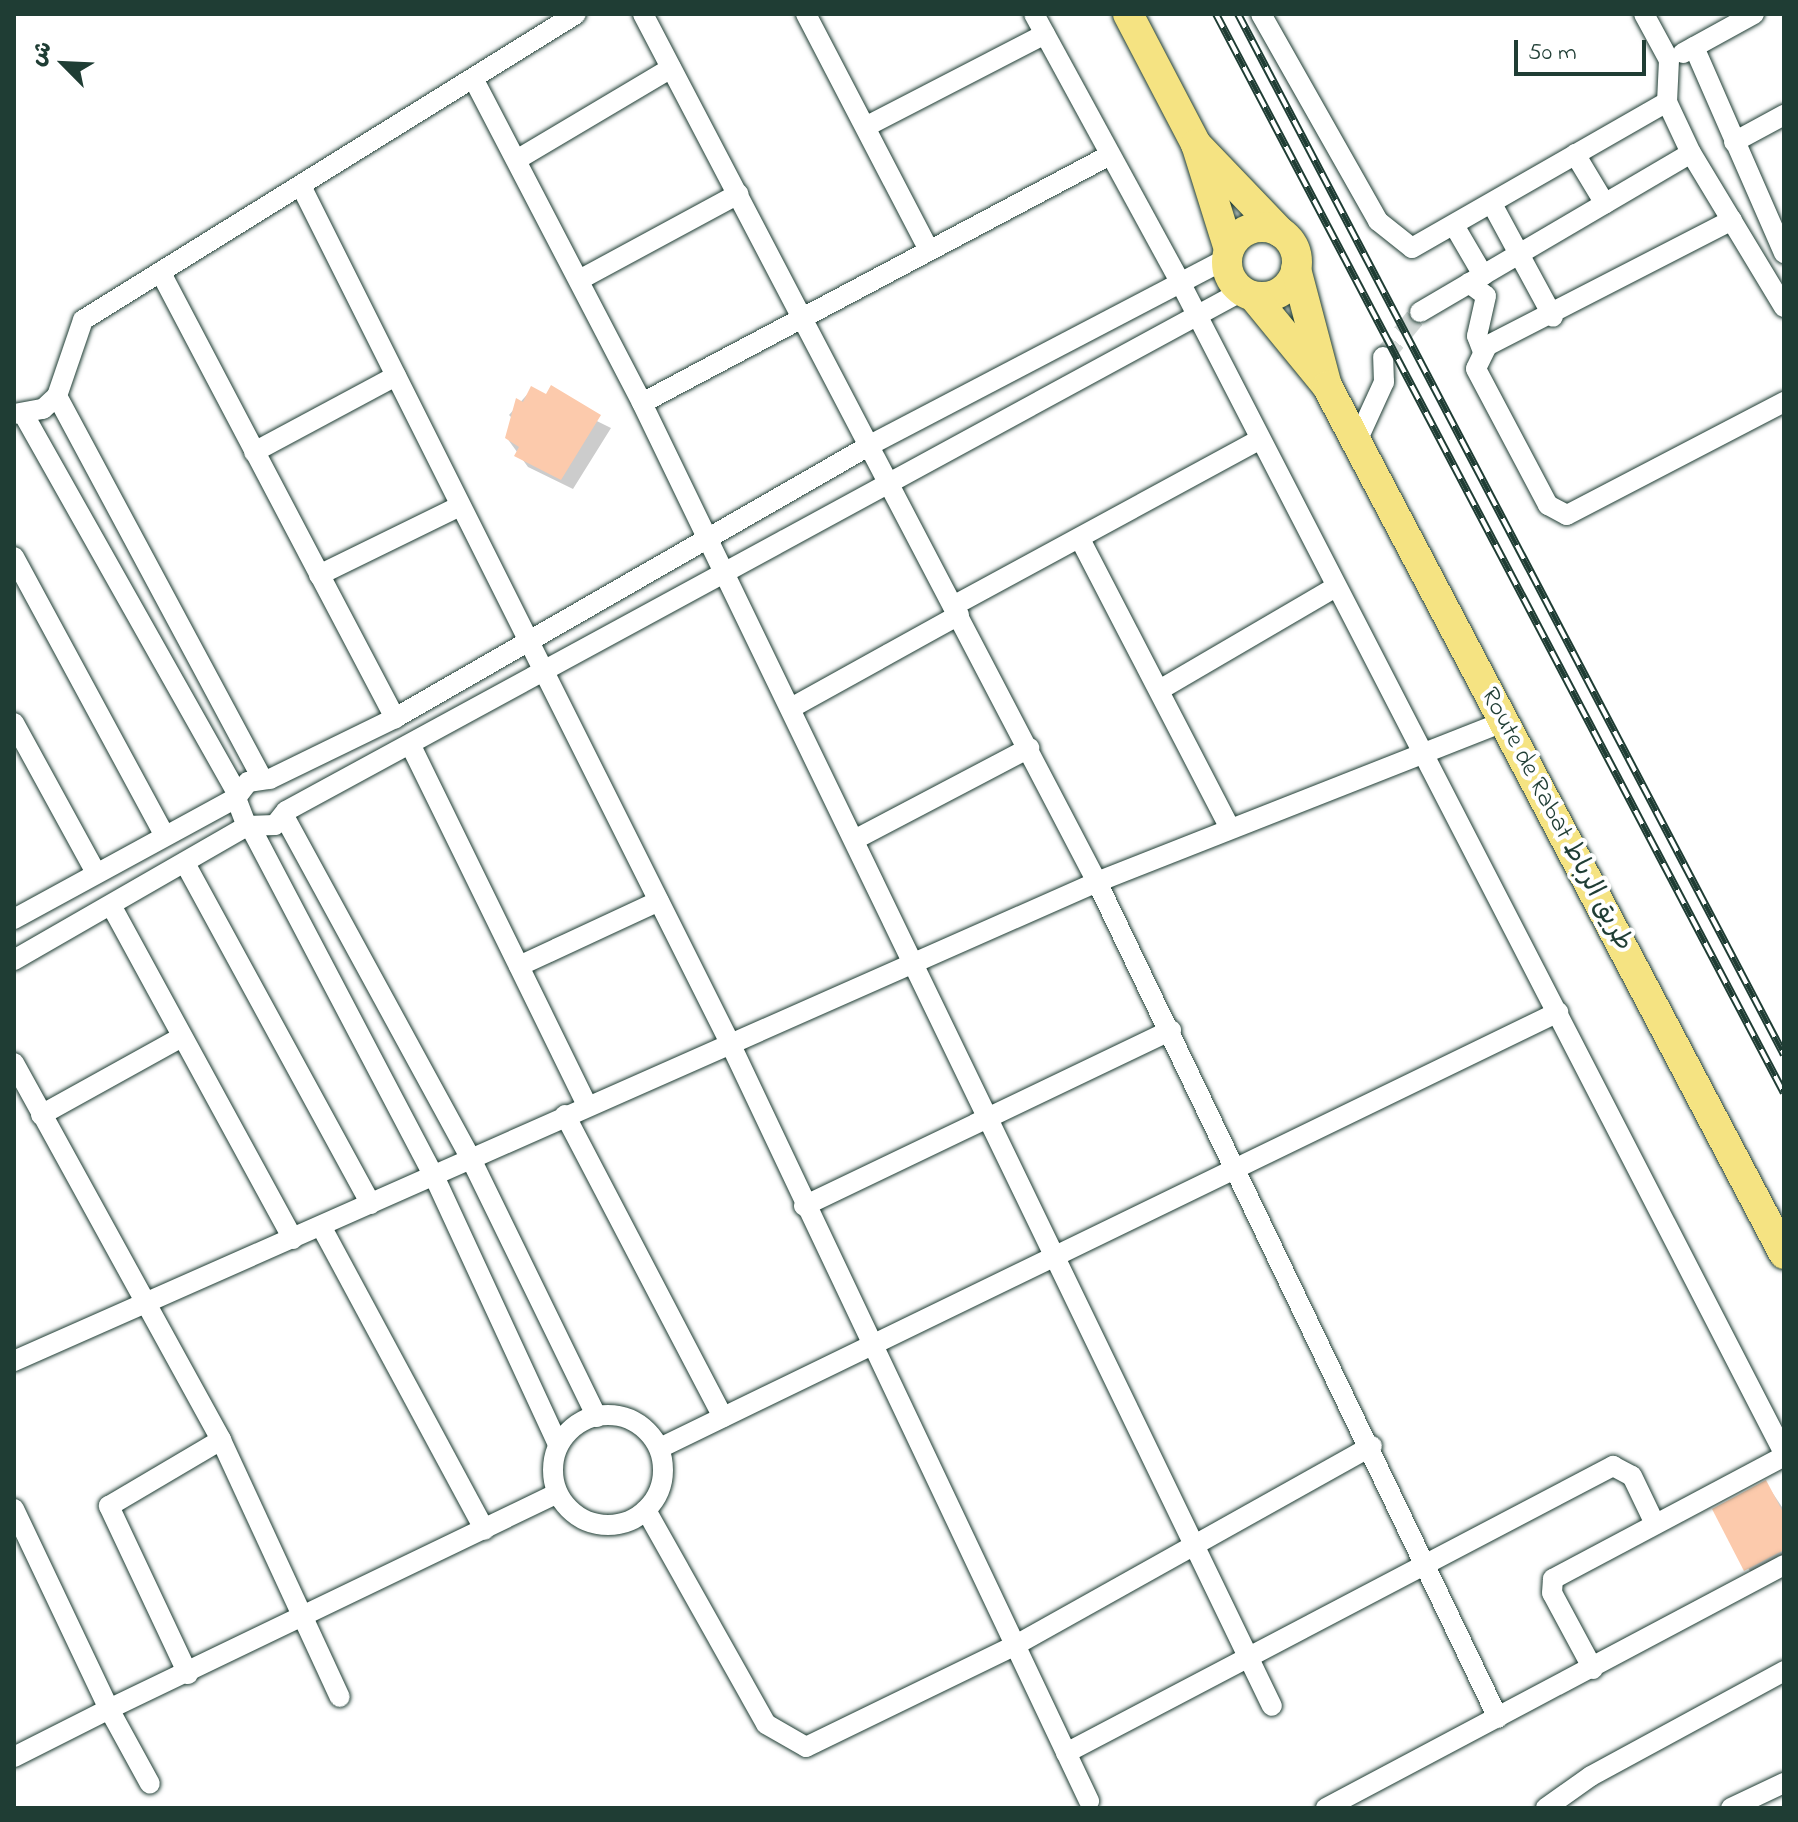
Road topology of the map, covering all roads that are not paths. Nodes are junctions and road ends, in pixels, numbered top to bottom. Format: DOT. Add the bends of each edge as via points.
graph roads {
  1 [pos="576,14"];
  2 [pos="643,14"];
  3 [pos="806,14"];
  4 [pos="1034,14"];
  5 [pos="1128,14"];
  6 [pos="1261,14"];
  7 [pos="1644,14"];
  8 [pos="1754,14"];
  9 [pos="1045,34"];
  10 [pos="1694,47"];
  11 [pos="1669,60"];
  12 [pos="671,68"];
  13 [pos="474,80"];
  14 [pos="1667,102"];
  15 [pos="1784,115"];
  16 [pos="867,126"];
  17 [pos="1734,142"];
  18 [pos="1196,144"];
  19 [pos="1691,153"];
  20 [pos="1575,154"];
  21 [pos="1110,155"];
  22 [pos="518,159"];
  23 [pos="301,186"];
  24 [pos="738,194"];
  25 [pos="1492,204"];
  26 [pos="1605,204"];
  27 [pos="1732,220"];
  28 [pos="1455,227"];
  29 [pos="1280,232"];
  30 [pos="929,250"];
  31 [pos="1784,253"];
  32 [pos="1229,254"];
  33 [pos="1519,255"];
  34 [pos="1296,269"];
  35 [pos="162,275"];
  36 [pos="581,279"];
  37 [pos="1476,279"];
  38 [pos="1179,280"];
  39 [pos="1248,294"];
  40 [pos="1784,307"];
  41 [pos="1420,312"];
  42 [pos="804,315"];
  43 [pos="1199,317"];
  44 [pos="1553,317"];
  45 [pos="1482,349"];
  46 [pos="1383,357"];
  47 [pos="396,376"];
  48 [pos="1327,386"];
  49 [pos="57,396"];
  50 [pos="1784,402"];
  51 [pos="642,403"];
  52 [pos="19,415"];
  53 [pos="1260,439"];
  54 [pos="1357,441"];
  55 [pos="872,444"];
  56 [pos="254,452"];
  57 [pos="891,477"];
  58 [pos="460,506"];
  59 [pos="1080,539"];
  60 [pos="709,540"];
  61 [pos="14,557"];
  62 [pos="725,572"];
  63 [pos="319,575"];
  64 [pos="1334,588"];
  65 [pos="956,610"];
  66 [pos="529,645"];
  67 [pos="545,674"];
  68 [pos="1161,689"];
  69 [pos="791,708"];
  70 [pos="395,718"];
  71 [pos="1504,722"];
  72 [pos="14,723"];
  73 [pos="412,748"];
  74 [pos="1029,748"];
  75 [pos="1419,755"];
  76 [pos="266,778"];
  77 [pos="236,796"];
  78 [pos="285,813"];
  79 [pos="249,827"];
  80 [pos="1230,828"];
  81 [pos="165,836"];
  82 [pos="854,840"];
  83 [pos="186,865"];
  84 [pos="96,873"];
  85 [pos="1097,882"];
  86 [pos="659,901"];
  87 [pos="112,907"];
  88 [pos="14,919"];
  89 [pos="14,960"];
  90 [pos="913,962"];
  91 [pos="519,966"];
  92 [pos="1558,1012"];
  93 [pos="1171,1030"];
  94 [pos="182,1037"];
  95 [pos="729,1041"];
  96 [pos="14,1063"];
  97 [pos="587,1105"];
  98 [pos="41,1115"];
  99 [pos="565,1115"];
  100 [pos="984,1118"];
  101 [pos="471,1159"];
  102 [pos="1238,1168"];
  103 [pos="434,1176"];
  104 [pos="371,1204"];
  105 [pos="804,1206"];
  106 [pos="321,1226"];
  107 [pos="293,1239"];
  108 [pos="1784,1254"];
  109 [pos="1056,1256"];
  110 [pos="143,1301"];
  111 [pos="868,1347"];
  112 [pos="14,1361"];
  113 [pos="597,1417"];
  114 [pos="723,1417"];
  115 [pos="221,1440"];
  116 [pos="558,1444"];
  117 [pos="664,1446"];
  118 [pos="1372,1446"];
  119 [pos="1784,1454"];
  120 [pos="554,1495"];
  121 [pos="14,1509"];
  122 [pos="646,1510"];
  123 [pos="1655,1524"];
  124 [pos="485,1530"];
  125 [pos="1198,1548"];
  126 [pos="1428,1564"];
  127 [pos="1784,1565"];
  128 [pos="305,1621"];
  129 [pos="1014,1646"];
  130 [pos="1251,1657"];
  131 [pos="1593,1669"];
  132 [pos="1784,1671"];
  133 [pos="188,1674"];
  134 [pos="340,1697"];
  135 [pos="1272,1706"];
  136 [pos="109,1709"];
  137 [pos="1498,1718"];
  138 [pos="1066,1753"];
  139 [pos="14,1757"];
  140 [pos="1784,1783"];
  141 [pos="150,1784"];
  142 [pos="1089,1801"];
  143 [pos="1348,1803"];
  144 [pos="1326,1808"];
  145 [pos="1546,1808"];
  146 [pos="1731,1808"];
  1 -- 13 [label="street"];
  2 -- 12 [label="street"];
  3 -- 16 [label="street"];
  4 -- 9 [label="street"];
  5 -- 18 [label="main road"];
  6 -- 28 [label="street" via="1389,234 1412,248"];
  7 -- 11 [label="street"];
  8 -- 10 [label="street"];
  9 -- 16 [label="street"];
  9 -- 21 [label="street"];
  10 -- 11 [label="street"];
  10 -- 17 [label="street"];
  11 -- 14 [label="street"];
  12 -- 22 [label="street"];
  12 -- 24 [label="street"];
  13 -- 22 [label="street"];
  13 -- 23 [label="street"];
  14 -- 19 [label="street"];
  14 -- 20 [label="street"];
  15 -- 17 [label="street"];
  16 -- 30 [label="street"];
  17 -- 31 [label="street"];
  18 -- 29 [label="main road"];
  18 -- 32 [label="main road"];
  19 -- 26 [label="street"];
  19 -- 27 [label="street"];
  20 -- 25 [label="street"];
  20 -- 26 [label="street"];
  21 -- 30 [label="street"];
  21 -- 38 [label="street"];
  22 -- 36 [label="street"];
  23 -- 35 [label="street"];
  23 -- 47 [label="street"];
  24 -- 36 [label="street"];
  24 -- 42 [label="street"];
  25 -- 28 [label="street"];
  25 -- 33 [label="street"];
  26 -- 33 [label="street"];
  27 -- 40 [label="street"];
  27 -- 44 [label="street"];
  28 -- 37 [label="street"];
  29 -- 32 [label="main road" via="1250,229"];
  29 -- 34 [label="main road" via="1293,248"];
  30 -- 42 [label="street"];
  32 -- 38 [label="street"];
  32 -- 39 [label="main road"];
  33 -- 37 [label="street"];
  33 -- 44 [label="street"];
  34 -- 39 [label="main road" via="1276,294"];
  34 -- 48 [label="main road, Route de Rabat طريق الرباط"];
  35 -- 49 [label="street" via="77,327"];
  35 -- 56 [label="street"];
  36 -- 51 [label="street"];
  37 -- 41 [label="street"];
  37 -- 45 [label="street" via="1486,296 1477,336"];
  38 -- 43 [label="street"];
  38 -- 55 [label="street"];
  39 -- 43 [label="street"];
  39 -- 48 [label="main road, Route de Rabat طريق الرباط"];
  42 -- 51 [label="street"];
  42 -- 55 [label="street"];
  43 -- 53 [label="street"];
  43 -- 57 [label="street"];
  44 -- 45 [label="street"];
  45 -- 50 [label="street" via="1478,375 1548,505 1567,515"];
  46 -- 54 [label="street" via="1384,382"];
  47 -- 56 [label="street"];
  47 -- 58 [label="street"];
  48 -- 54 [label="main road, Route de Rabat طريق الرباط"];
  49 -- 52 [label="street"];
  49 -- 76 [label="street"];
  51 -- 60 [label="street"];
  52 -- 77 [label="street"];
  53 -- 59 [label="street"];
  53 -- 64 [label="street"];
  54 -- 71 [label="main road, Route de Rabat طريق الرباط"];
  55 -- 57 [label="street"];
  55 -- 60 [label="street"];
  56 -- 63 [label="street"];
  57 -- 62 [label="street"];
  57 -- 65 [label="street"];
  58 -- 63 [label="street"];
  58 -- 66 [label="street"];
  59 -- 65 [label="street"];
  59 -- 68 [label="street"];
  60 -- 62 [label="street"];
  60 -- 66 [label="street"];
  61 -- 81 [label="street"];
  62 -- 67 [label="street"];
  62 -- 69 [label="street"];
  63 -- 70 [label="street"];
  64 -- 68 [label="street"];
  64 -- 75 [label="street"];
  65 -- 69 [label="street"];
  65 -- 74 [label="street"];
  66 -- 67 [label="street"];
  66 -- 70 [label="street"];
  67 -- 73 [label="street"];
  67 -- 86 [label="street"];
  68 -- 80 [label="street"];
  69 -- 82 [label="street"];
  70 -- 76 [label="street"];
  71 -- 75 [label="street"];
  71 -- 108 [label="main road, Route de Rabat طريق الرباط"];
  72 -- 84 [label="street"];
  73 -- 78 [label="street"];
  73 -- 91 [label="street"];
  74 -- 82 [label="street"];
  74 -- 85 [label="street"];
  75 -- 80 [label="street"];
  75 -- 92 [label="street"];
  76 -- 77 [label="street"];
  76 -- 78 [label="street" via="284,792"];
  77 -- 79 [label="street"];
  77 -- 81 [label="street"];
  78 -- 79 [label="street" via="264,830"];
  78 -- 101 [label="street"];
  79 -- 83 [label="street"];
  79 -- 103 [label="street"];
  80 -- 85 [label="street"];
  81 -- 84 [label="street"];
  82 -- 90 [label="street"];
  83 -- 87 [label="street"];
  83 -- 104 [label="street"];
  84 -- 88 [label="street"];
  85 -- 90 [label="street"];
  85 -- 93 [label="street"];
  86 -- 91 [label="street"];
  86 -- 95 [label="street"];
  87 -- 89 [label="street"];
  87 -- 94 [label="street"];
  90 -- 95 [label="street"];
  90 -- 100 [label="street"];
  91 -- 97 [label="street"];
  92 -- 102 [label="street"];
  92 -- 119 [label="street"];
  93 -- 100 [label="street"];
  93 -- 102 [label="street"];
  94 -- 98 [label="street"];
  94 -- 107 [label="street"];
  95 -- 97 [label="street"];
  95 -- 105 [label="street"];
  96 -- 98 [label="street"];
  97 -- 99 [label="street"];
  98 -- 110 [label="street"];
  99 -- 101 [label="street"];
  99 -- 114 [label="street"];
  100 -- 105 [label="street"];
  100 -- 109 [label="street"];
  101 -- 103 [label="street"];
  101 -- 113 [label="street"];
  102 -- 109 [label="street"];
  102 -- 118 [label="street"];
  103 -- 104 [label="street"];
  103 -- 116 [label="street"];
  104 -- 106 [label="street"];
  105 -- 111 [label="street"];
  106 -- 107 [label="street"];
  106 -- 124 [label="street"];
  107 -- 110 [label="street"];
  109 -- 111 [label="street"];
  109 -- 125 [label="street"];
  110 -- 112 [label="street"];
  110 -- 115 [label="street"];
  111 -- 114 [label="street"];
  111 -- 129 [label="street"];
  113 -- 116 [label="street" via="577,1423"];
  113 -- 117 [label="street" via="643,1426"];
  114 -- 117 [label="street"];
  115 -- 128 [label="street"];
  115 -- 133 [label="street" via="109,1506"];
  116 -- 120 [label="street"];
  117 -- 122 [label="street" via="665,1482"];
  118 -- 125 [label="street"];
  118 -- 126 [label="street"];
  119 -- 123 [label="street"];
  120 -- 122 [label="street" via="578,1519 611,1524"];
  120 -- 124 [label="street"];
  121 -- 136 [label="street"];
  122 -- 129 [label="street" via="766,1724 783,1739 806,1747"];
  123 -- 126 [label="street" via="1632,1476 1613,1466"];
  123 -- 131 [label="street" via="1553,1579 1552,1593"];
  124 -- 128 [label="street"];
  125 -- 129 [label="street"];
  125 -- 130 [label="street"];
  126 -- 130 [label="street"];
  126 -- 137 [label="street"];
  127 -- 131 [label="street"];
  128 -- 133 [label="street"];
  128 -- 134 [label="street"];
  129 -- 138 [label="street"];
  130 -- 135 [label="street"];
  130 -- 138 [label="street"];
  131 -- 137 [label="street"];
  132 -- 145 [label="street" via="1591,1776"];
  133 -- 136 [label="street"];
  136 -- 139 [label="street"];
  136 -- 141 [label="street"];
  137 -- 143 [label="street"];
  138 -- 142 [label="street"];
  140 -- 146 [label="street"];
  143 -- 144 [label="street"];
}
